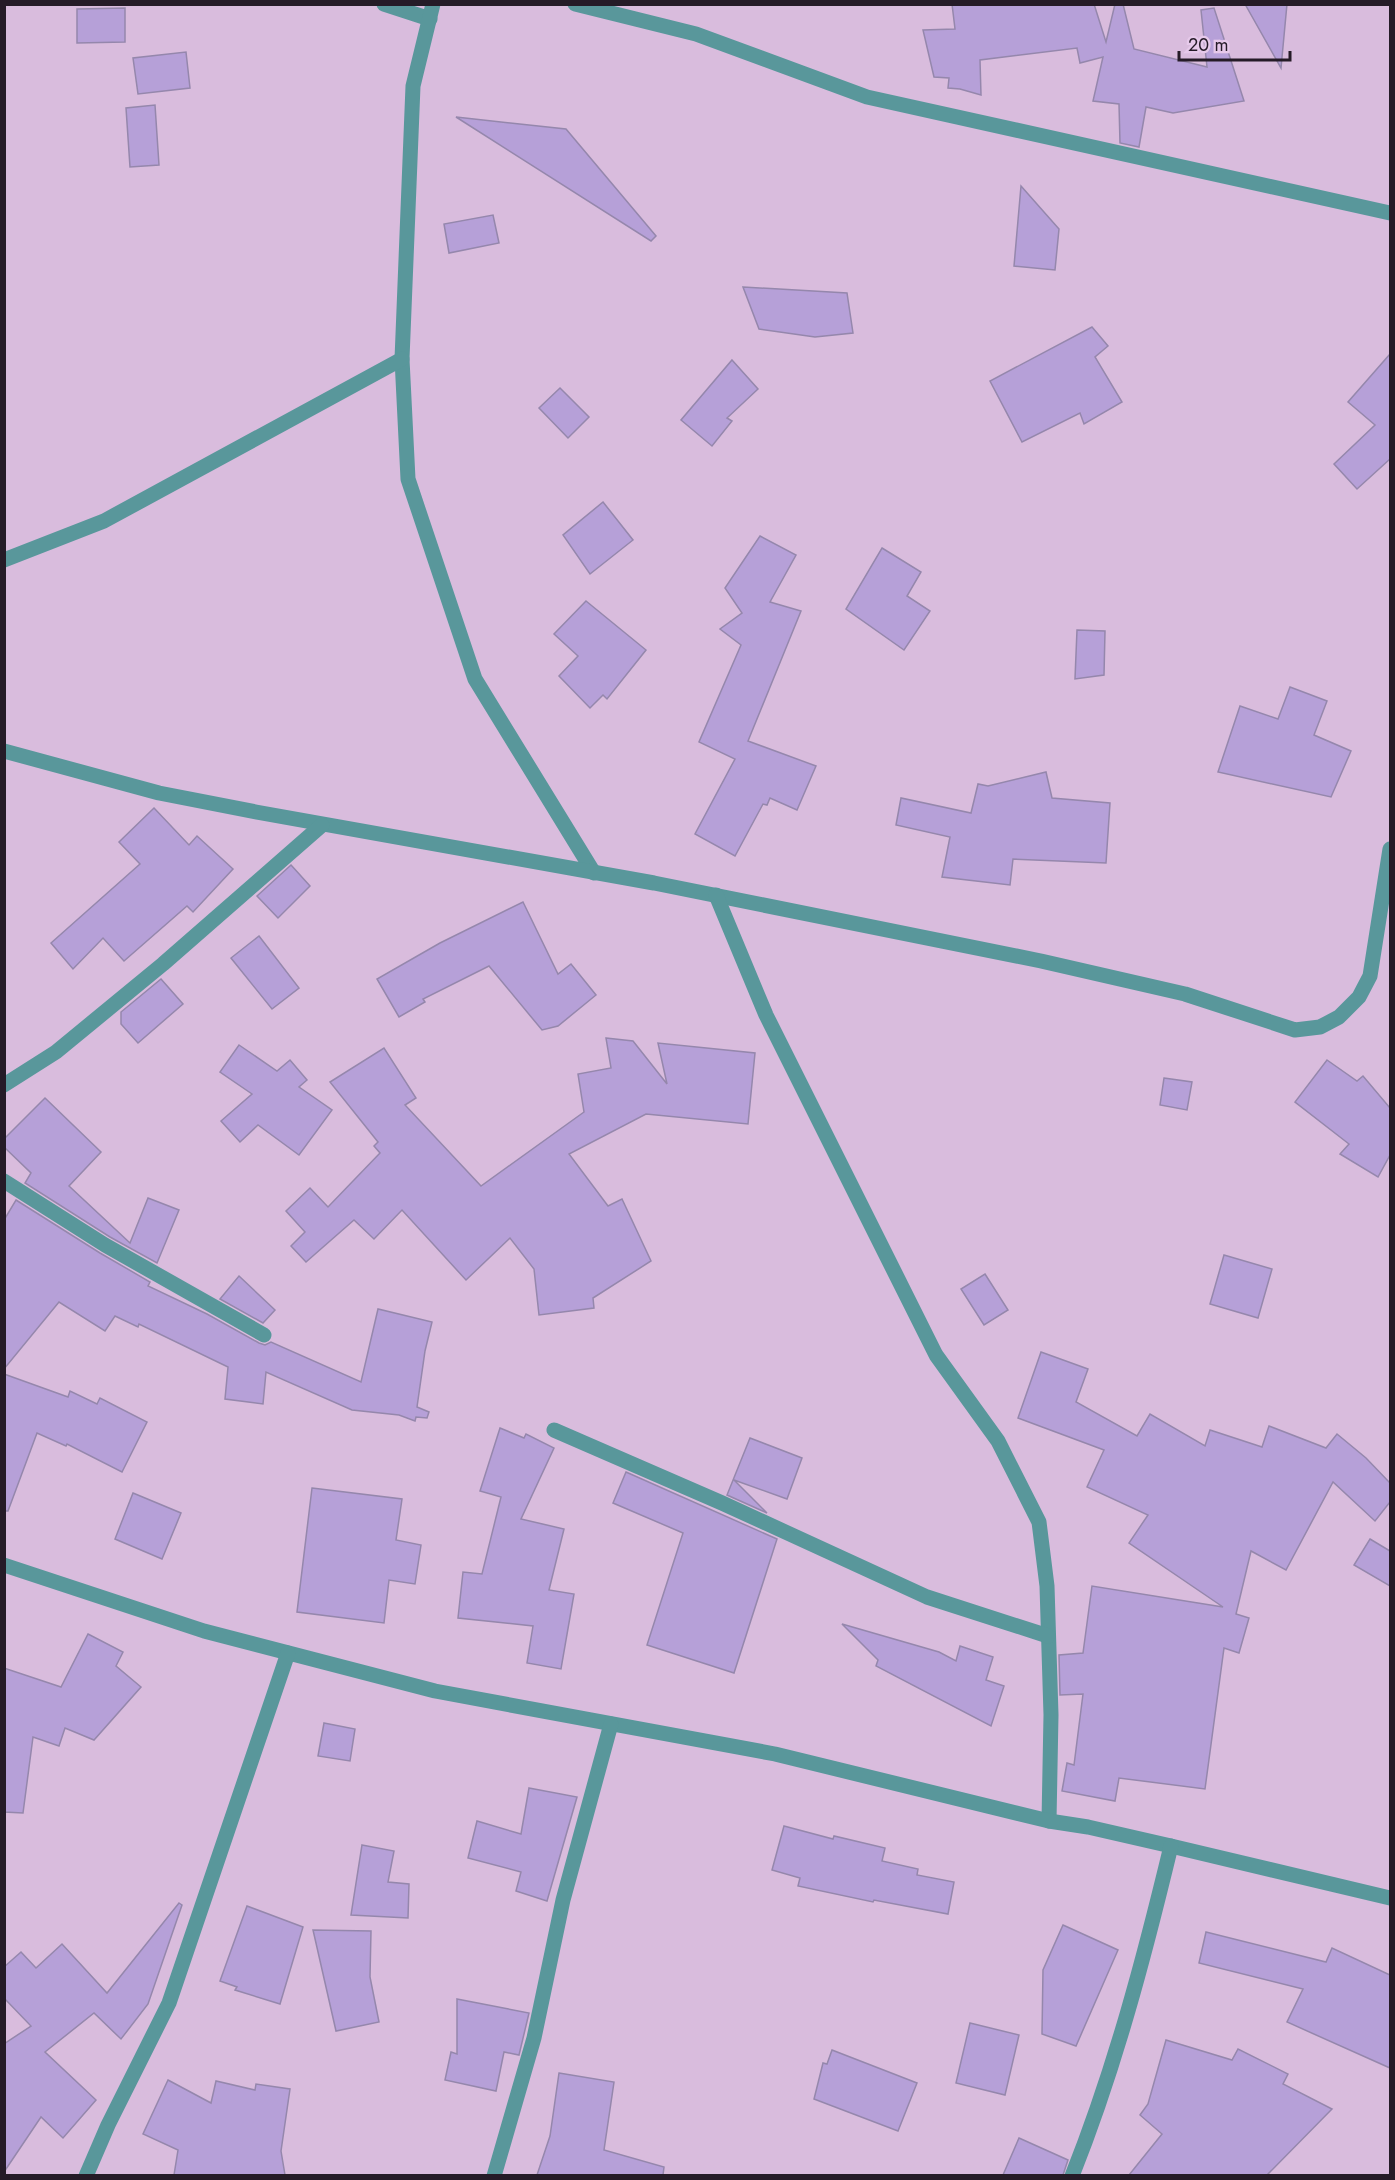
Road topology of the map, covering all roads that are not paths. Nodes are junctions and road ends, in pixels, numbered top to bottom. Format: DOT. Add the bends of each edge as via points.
graph roads {
  1 [pos="384,4"];
  2 [pos="575,4"];
  3 [pos="432,12"];
  4 [pos="1390,213"];
  5 [pos="402,359"];
  6 [pos="4,560"];
  7 [pos="4,751"];
  8 [pos="322,825"];
  9 [pos="1390,849"];
  10 [pos="594,873"];
  11 [pos="716,895"];
  12 [pos="4,1085"];
  13 [pos="4,1181"];
  14 [pos="264,1335"];
  15 [pos="554,1430"];
  16 [pos="4,1565"];
  17 [pos="1048,1636"];
  18 [pos="288,1653"];
  19 [pos="610,1724"];
  20 [pos="1049,1821"];
  21 [pos="1171,1846"];
  22 [pos="1390,1898"];
  23 [pos="86,2175"];
  24 [pos="494,2175"];
  25 [pos="1072,2175"];
  1 -- 3 [label="street"];
  2 -- 4 [label="street" via="696,34 867,97"];
  3 -- 5 [label="street" via="413,86"];
  5 -- 6 [label="street" via="104,521"];
  5 -- 10 [label="street" via="408,479 475,679"];
  7 -- 8 [label="street" via="159,793"];
  8 -- 10 [label="street"];
  8 -- 12 [label="street" via="65,1045"];
  9 -- 11 [label="street" via="1370,976 1359,997 1339,1017 1320,1027 1295,1030 1185,994"];
  10 -- 11 [label="street"];
  11 -- 17 [label="street" via="766,1015 915,1315 936,1355 998,1441 1039,1522"];
  13 -- 14 [label="street" via="105,1245"];
  15 -- 17 [label="street" via="927,1597"];
  16 -- 18 [label="street" via="204,1631"];
  17 -- 20 [label="street"];
  18 -- 19 [label="street" via="435,1691"];
  18 -- 23 [label="street" via="169,2003"];
  19 -- 20 [label="street" via="775,1754"];
  19 -- 24 [label="street" via="563,1900 534,2038"];
  20 -- 21 [label="street"];
  21 -- 22 [label="street"];
  21 -- 25 [label="street" via="1142,1969 1094,2121"];
}
